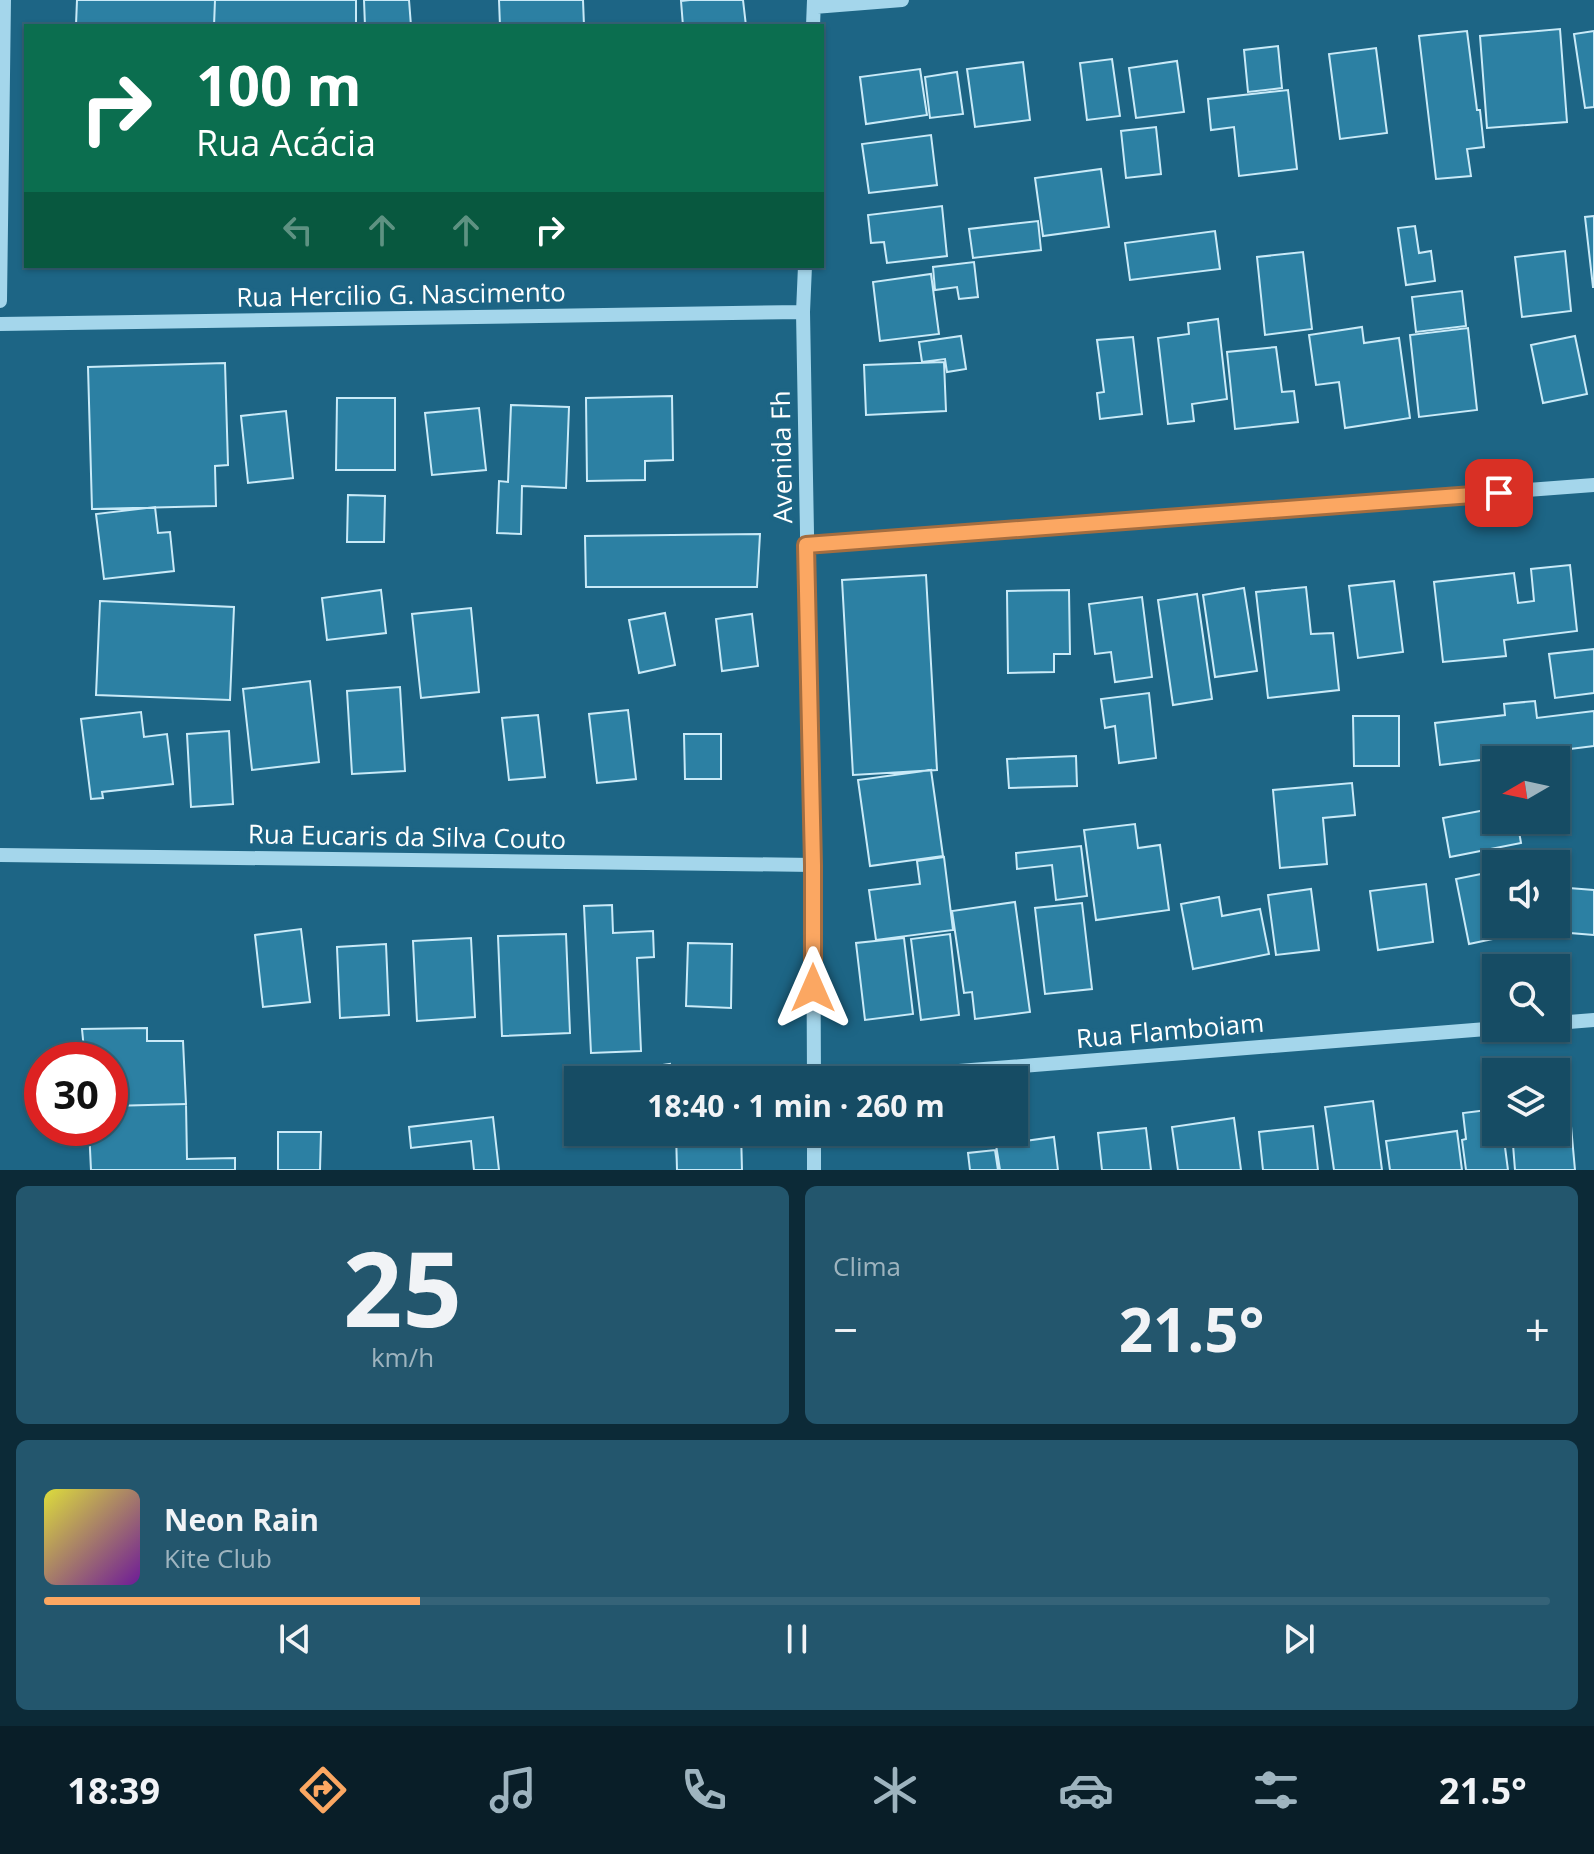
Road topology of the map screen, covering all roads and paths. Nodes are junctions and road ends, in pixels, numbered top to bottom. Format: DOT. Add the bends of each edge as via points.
graph roads {
  1 [pos="4,0"];
  2 [pos="902,0"];
  3 [pos="814,4"];
  4 [pos="813,24"];
  5 [pos="805,268"];
  6 [pos="0,301"];
  7 [pos="803,312"];
  8 [pos="0,324"];
  9 [pos="1594,485"];
  10 [pos="806,545"];
  11 [pos="0,855"];
  12 [pos="813,865"];
  13 [pos="1594,1020"];
  14 [pos="1570,1022"];
  15 [pos="1482,1029"];
  16 [pos="814,1066"];
  17 [pos="1022,1066"];
  18 [pos="814,1146"];
  19 [pos="814,1170"];
  1 -- 6 [label="street"];
  2 -- 3 [label="street"];
  3 -- 4 [label="street"];
  5 -- 7 [label="street, Avenida Fh"];
  7 -- 8 [label="street, Rua Hercilio G. Nascimento"];
  7 -- 10 [label="street, Avenida Fh"];
  9 -- 10 [label="street"];
  10 -- 12 [label="street, Avenida Fh"];
  11 -- 12 [label="street, Rua Eucaris da Silva Couto"];
  12 -- 16 [label="street, Avenida Fh"];
  13 -- 14 [label="street"];
  15 -- 17 [label="street, Rua Flamboiam"];
  18 -- 19 [label="street"];
}
